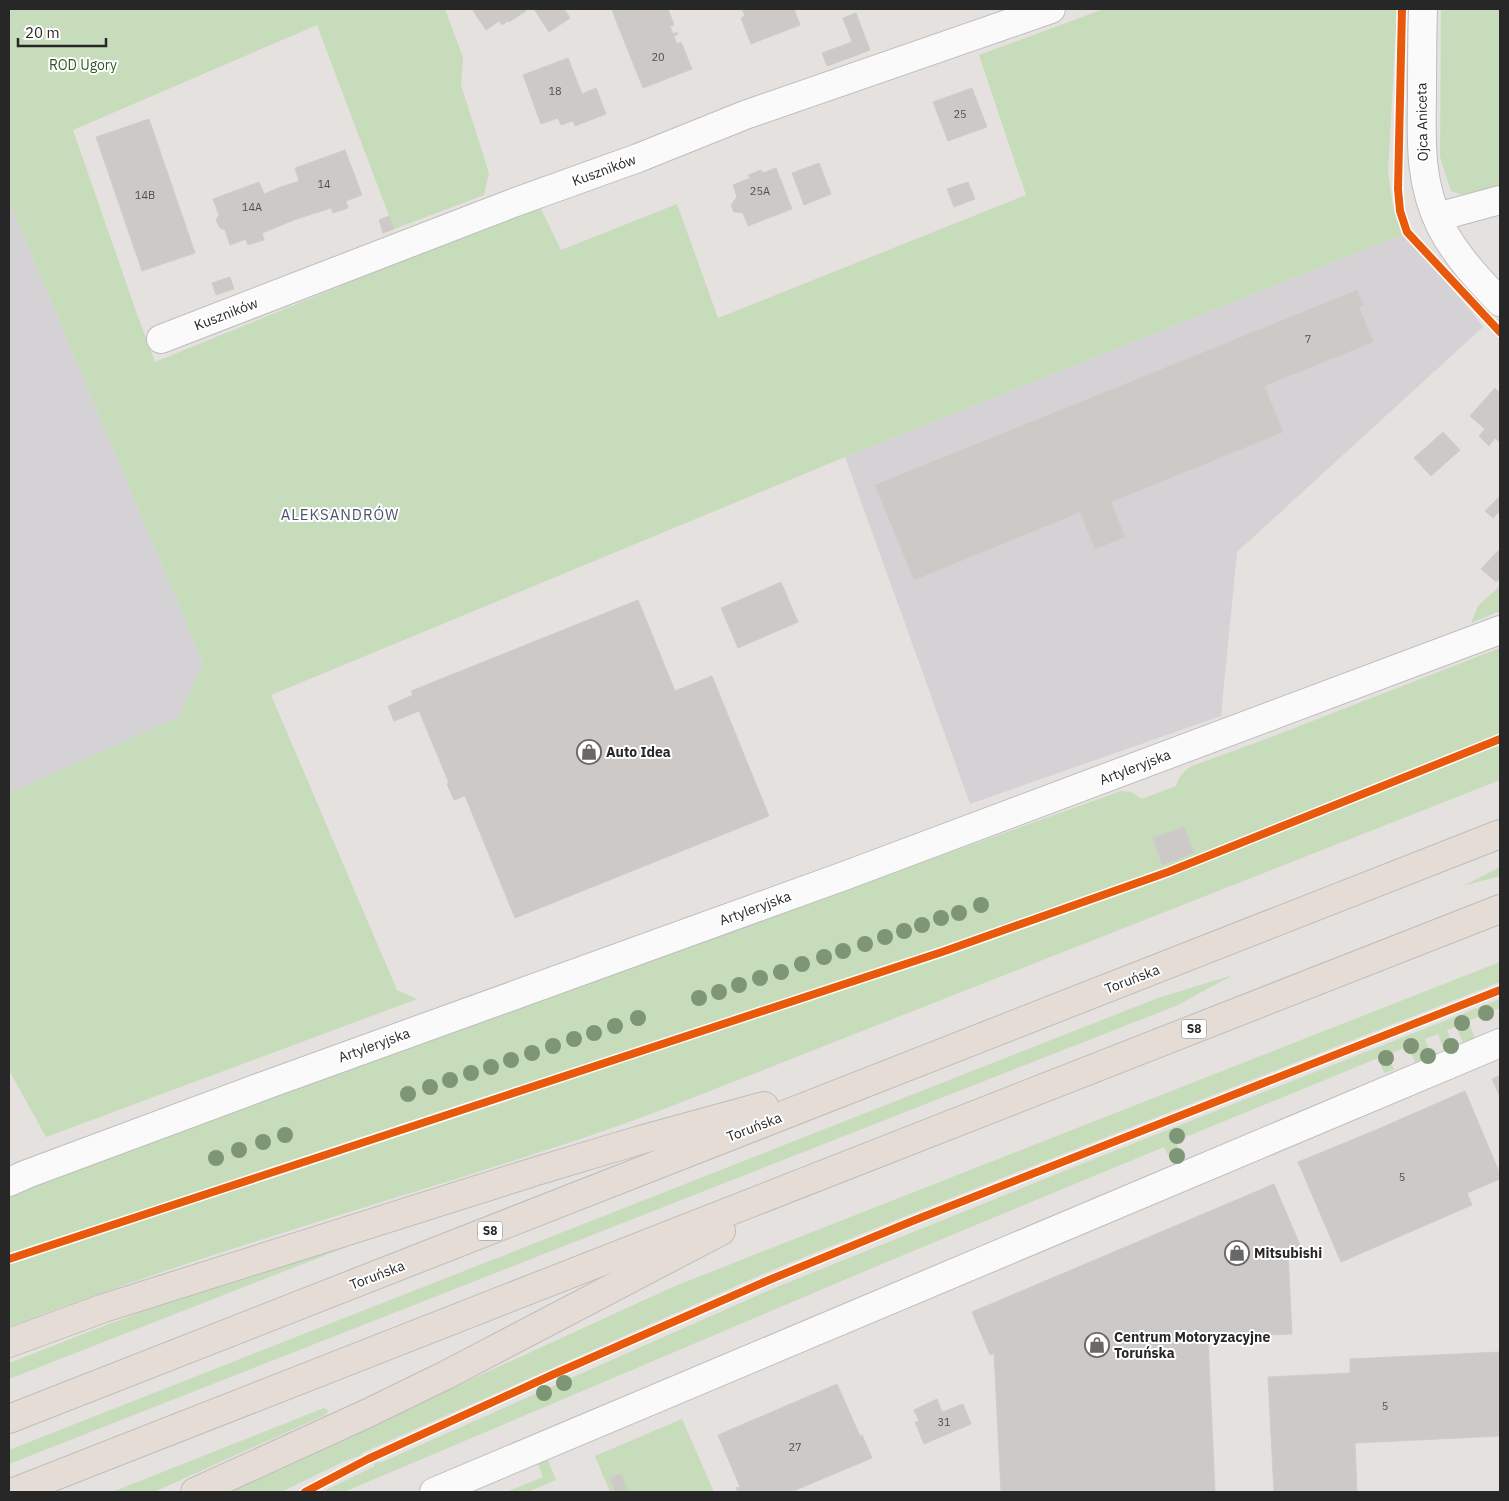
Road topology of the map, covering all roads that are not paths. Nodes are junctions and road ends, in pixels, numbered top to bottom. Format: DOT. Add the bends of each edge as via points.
graph roads {
  1 [pos="1051,9"];
  2 [pos="1423,9"];
  3 [pos="1500,200"];
  4 [pos="1436,217"];
  5 [pos="1500,302"];
  6 [pos="161,339"];
  7 [pos="1500,630"];
  8 [pos="1500,834"];
  9 [pos="1500,909"];
  10 [pos="971,1042"];
  11 [pos="1500,1043"];
  12 [pos="889,1149"];
  13 [pos="9,1182"];
  14 [pos="9,1343"];
  15 [pos="9,1419"];
  16 [pos="14,1492"];
  17 [pos="195,1492"];
  18 [pos="434,1492"];
  1 -- 6 [label="street, Kuszników" via="746,115"];
  2 -- 4 [label="street, Ojca Aniceta" via="1421,153 1427,191"];
  3 -- 4 [label="street"];
  4 -- 5 [label="street, Ojca Aniceta" via="1466,265"];
  7 -- 13 [label="street, Artyleryjska" via="844,876 266,1085"];
  8 -- 10 [label="highway, Toruńska / S8"];
  9 -- 12 [label="highway, S8"];
  10 -- 14 [label="highway" via="822,1090 540,1170 104,1308"];
  10 -- 15 [label="highway, Toruńska / S8"];
  11 -- 18 [label="street"];
  12 -- 16 [label="highway, S8"];
  12 -- 17 [label="highway" via="776,1203 429,1383"];
}
